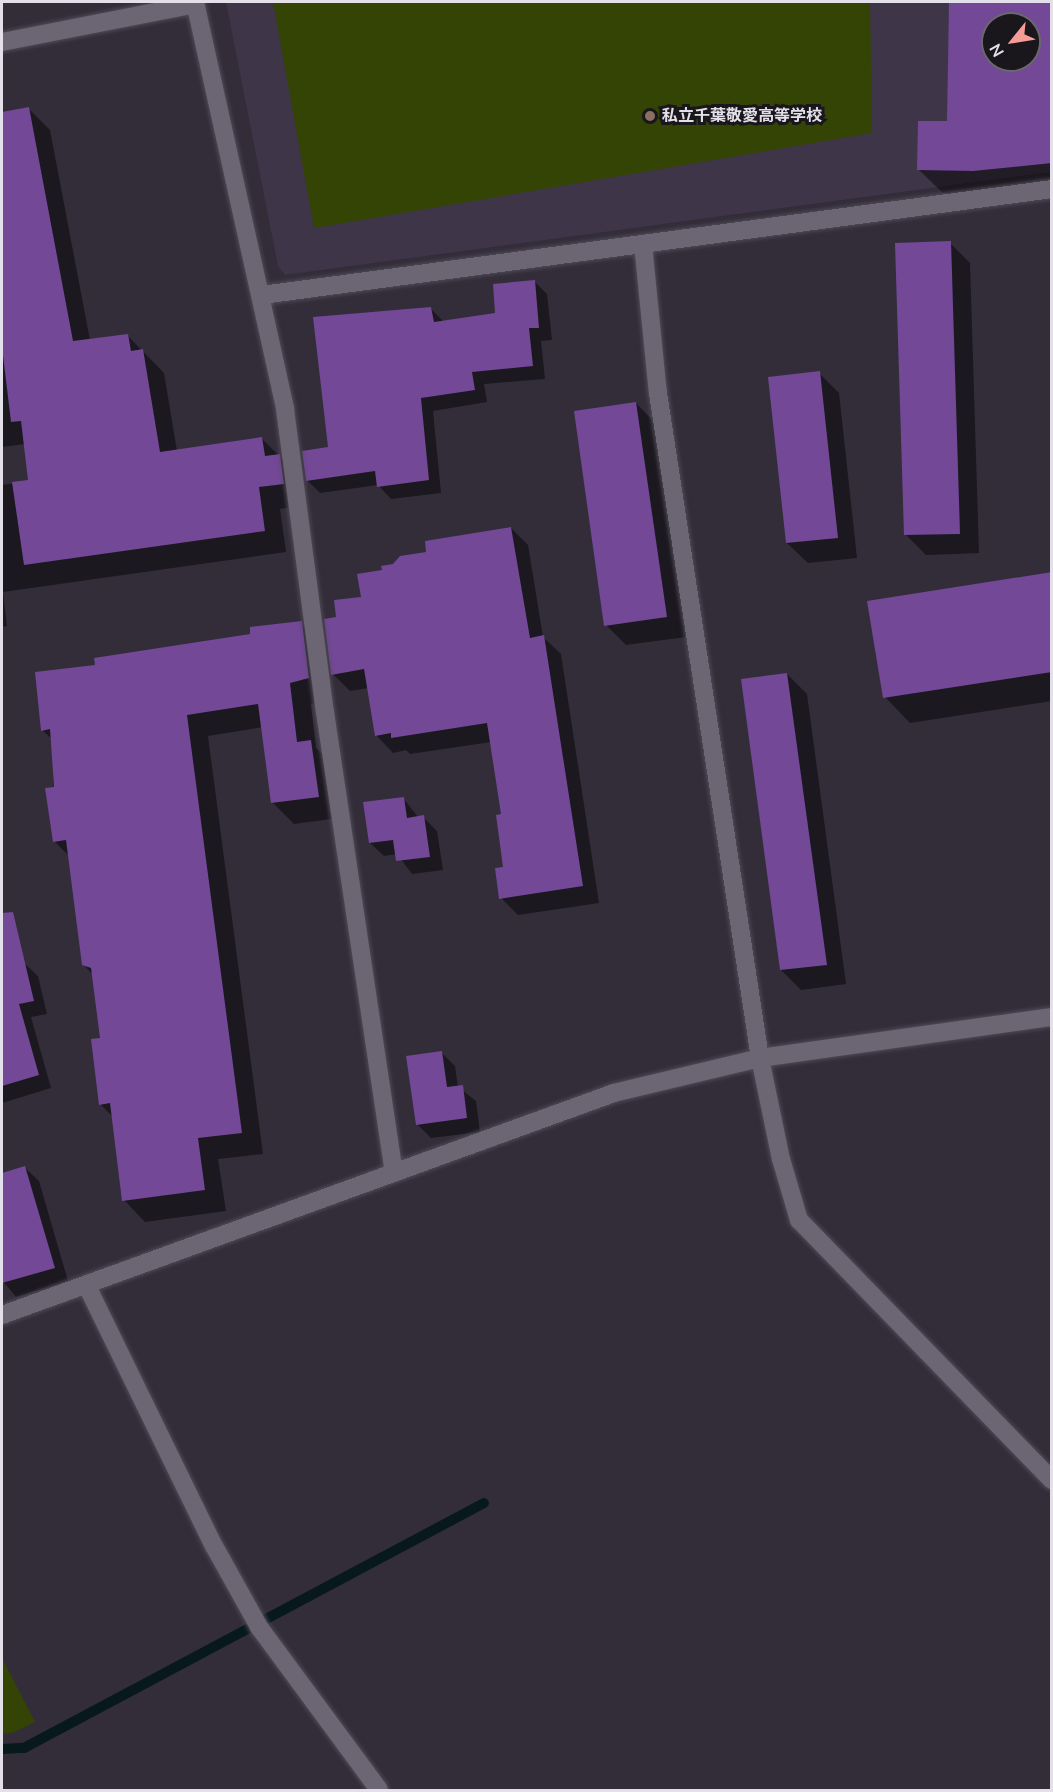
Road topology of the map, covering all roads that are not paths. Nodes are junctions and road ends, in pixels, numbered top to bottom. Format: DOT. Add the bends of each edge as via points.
graph roads {
  1 [pos="195,3"];
  2 [pos="2,42"];
  3 [pos="1052,189"];
  4 [pos="643,244"];
  5 [pos="262,295"];
  6 [pos="1052,1017"];
  7 [pos="760,1058"];
  8 [pos="394,1173"];
  9 [pos="87,1286"];
  10 [pos="2,1315"];
  11 [pos="1052,1480"];
  12 [pos="379,1791"];
  1 -- 2 [label="street"];
  1 -- 5 [label="street"];
  3 -- 4 [label="street"];
  4 -- 5 [label="street"];
  4 -- 7 [label="street" via="657,393"];
  5 -- 8 [label="street" via="285,409 325,712"];
  6 -- 7 [label="street"];
  7 -- 8 [label="street" via="614,1093"];
  7 -- 11 [label="street" via="781,1159 799,1220"];
  8 -- 9 [label="street"];
  9 -- 10 [label="street"];
  9 -- 12 [label="street" via="214,1546 259,1627"];
}
